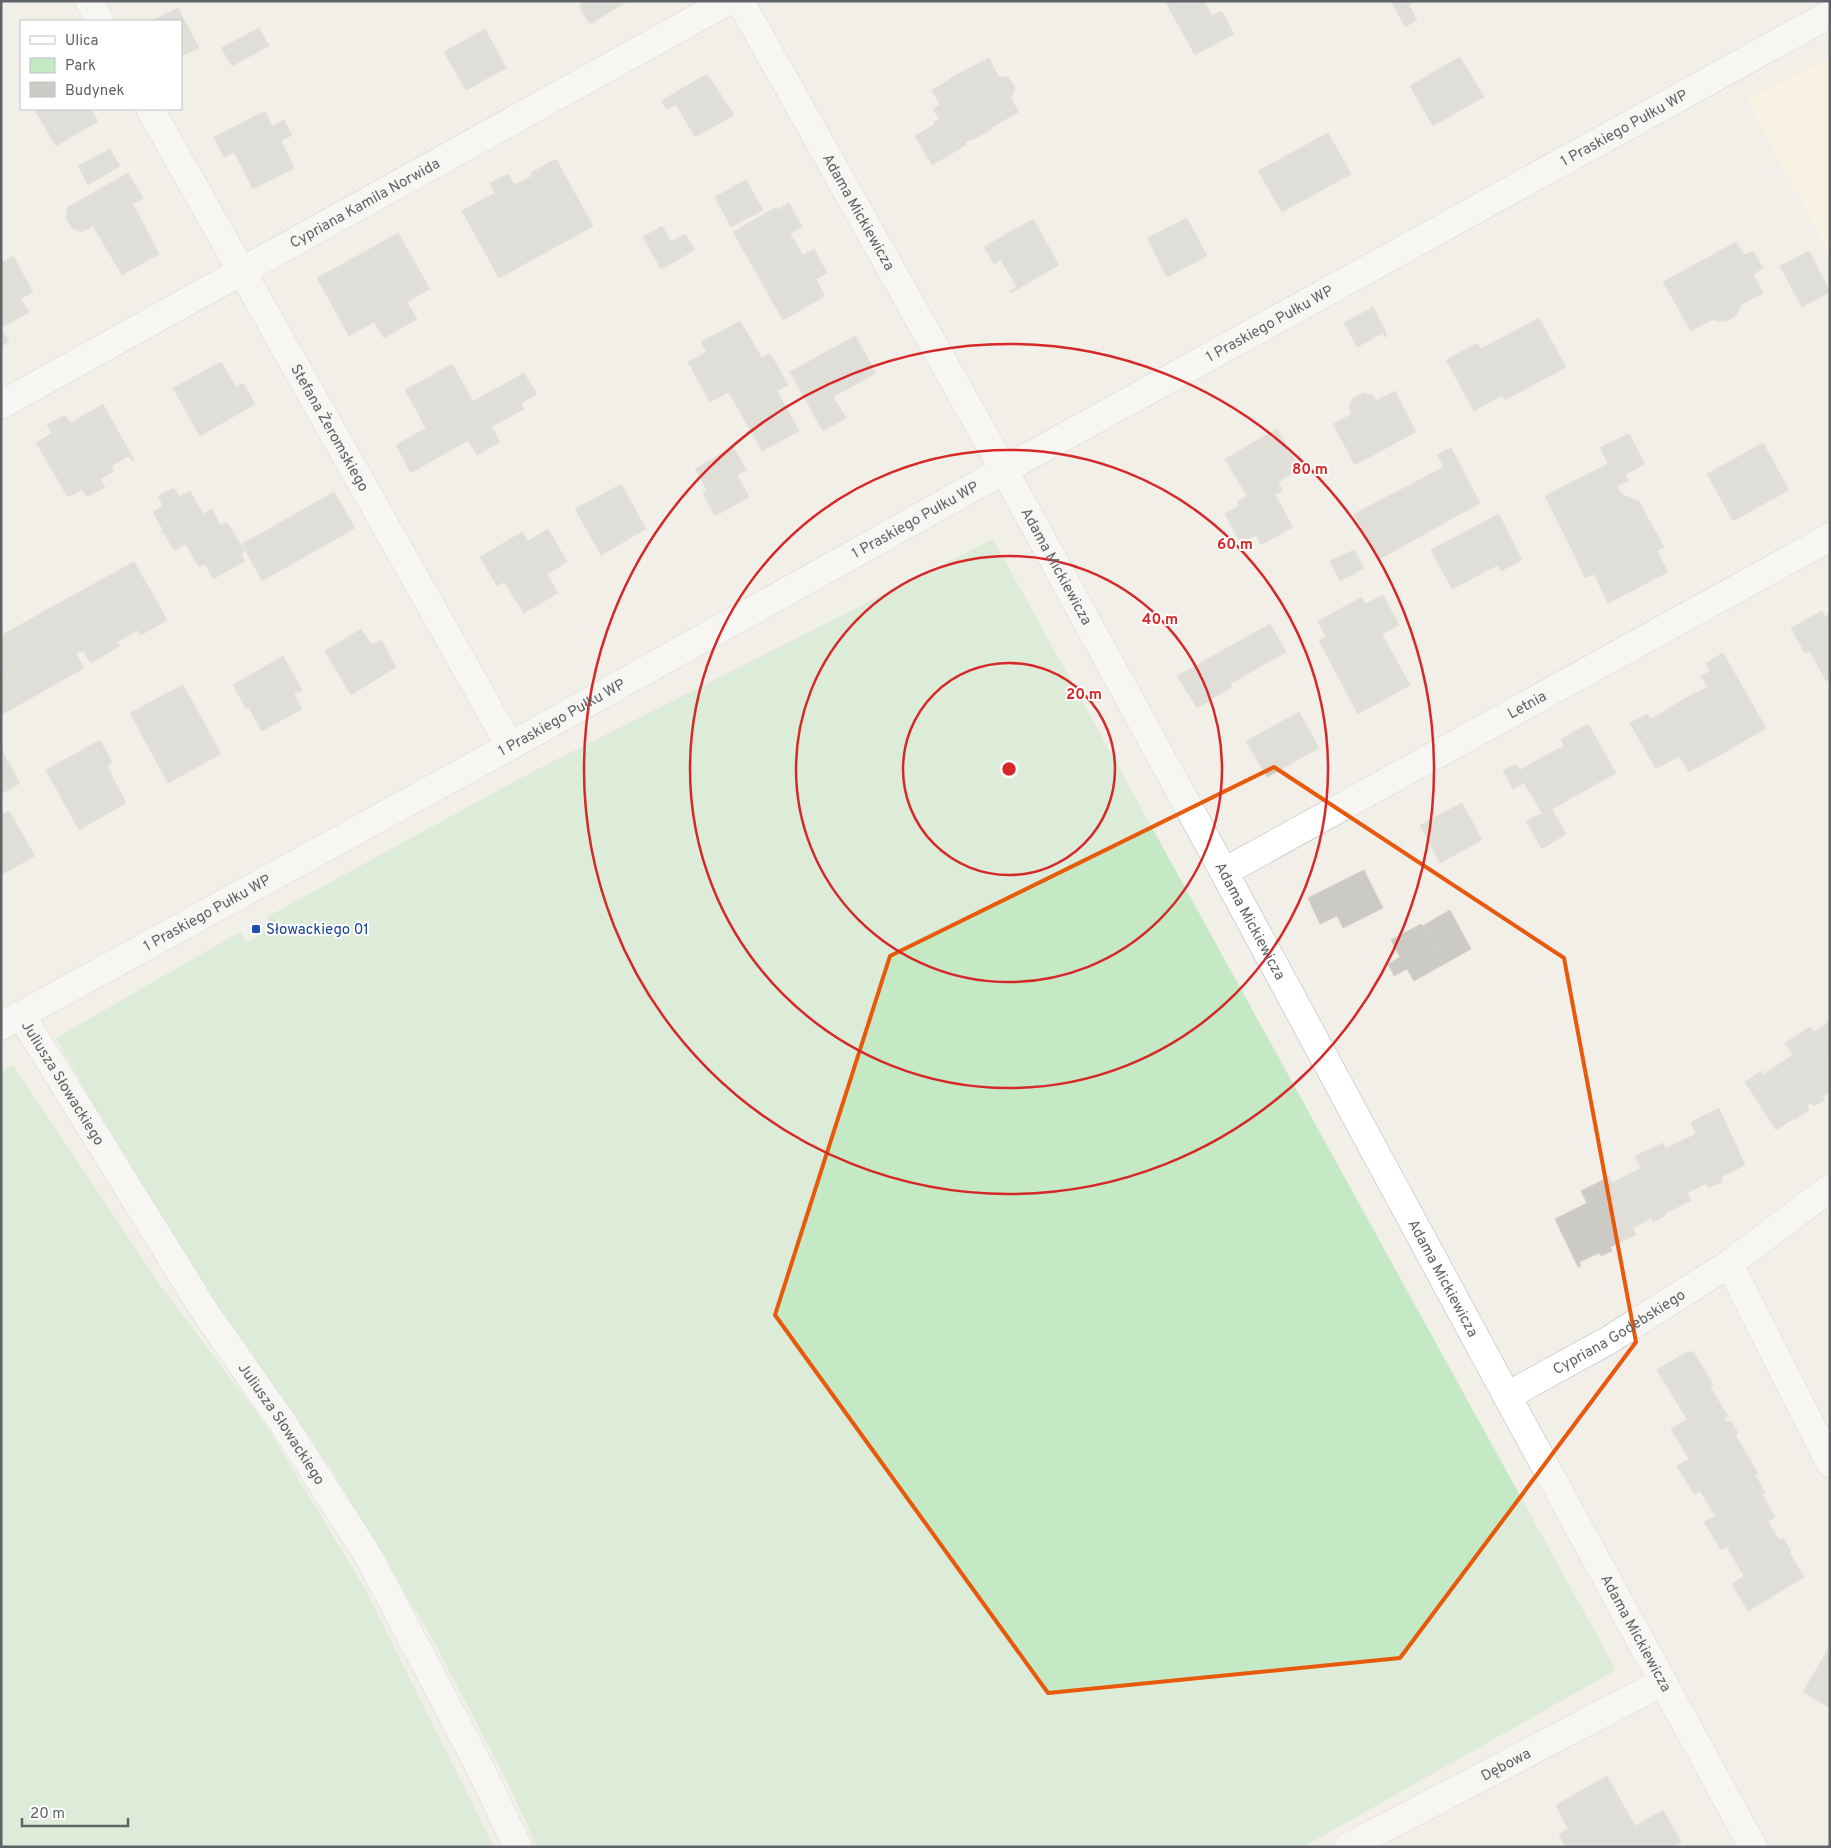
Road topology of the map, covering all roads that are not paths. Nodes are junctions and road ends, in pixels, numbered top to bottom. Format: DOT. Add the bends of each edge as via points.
graph roads {
  1 [pos="89,1"];
  2 [pos="728,1"];
  3 [pos="740,1"];
  4 [pos="1830,14"];
  5 [pos="99,20"];
  6 [pos="151,110"];
  7 [pos="242,272"];
  8 [pos="1,406"];
  9 [pos="1004,470"];
  10 [pos="1830,537"];
  11 [pos="510,746"];
  12 [pos="1224,872"];
  13 [pos="11,1021"];
  14 [pos="1830,1188"];
  15 [pos="1729,1264"];
  16 [pos="1507,1396"];
  17 [pos="1830,1463"];
  18 [pos="1663,1682"];
  19 [pos="518,1847"];
  20 [pos="1348,1847"];
  21 [pos="1753,1847"];
  1 -- 5 [label="street"];
  2 -- 7 [label="street, Cypriana Kamila Norwida"];
  3 -- 9 [label="street, Adama Mickiewicza"];
  4 -- 9 [label="street, 1 Praskiego Pułku WP"];
  6 -- 7 [label="street, Stefana Żeromskiego"];
  7 -- 8 [label="street, Cypriana Kamila Norwida"];
  7 -- 11 [label="street, Stefana Żeromskiego"];
  9 -- 11 [label="street, 1 Praskiego Pułku WP"];
  9 -- 12 [label="street, Adama Mickiewicza"];
  10 -- 12 [label="street, Letnia"];
  11 -- 13 [label="street, 1 Praskiego Pułku WP"];
  12 -- 16 [label="street, Adama Mickiewicza"];
  13 -- 19 [label="street, Juliusza Słowackiego" via="285,1426 370,1560"];
  14 -- 15 [label="street, Cypriana Godebskiego"];
  15 -- 16 [label="street, Cypriana Godebskiego" via="1609,1340"];
  15 -- 17 [label="street"];
  16 -- 18 [label="street, Adama Mickiewicza"];
  18 -- 20 [label="street, Dębowa"];
  18 -- 21 [label="street, Adama Mickiewicza"];
}
